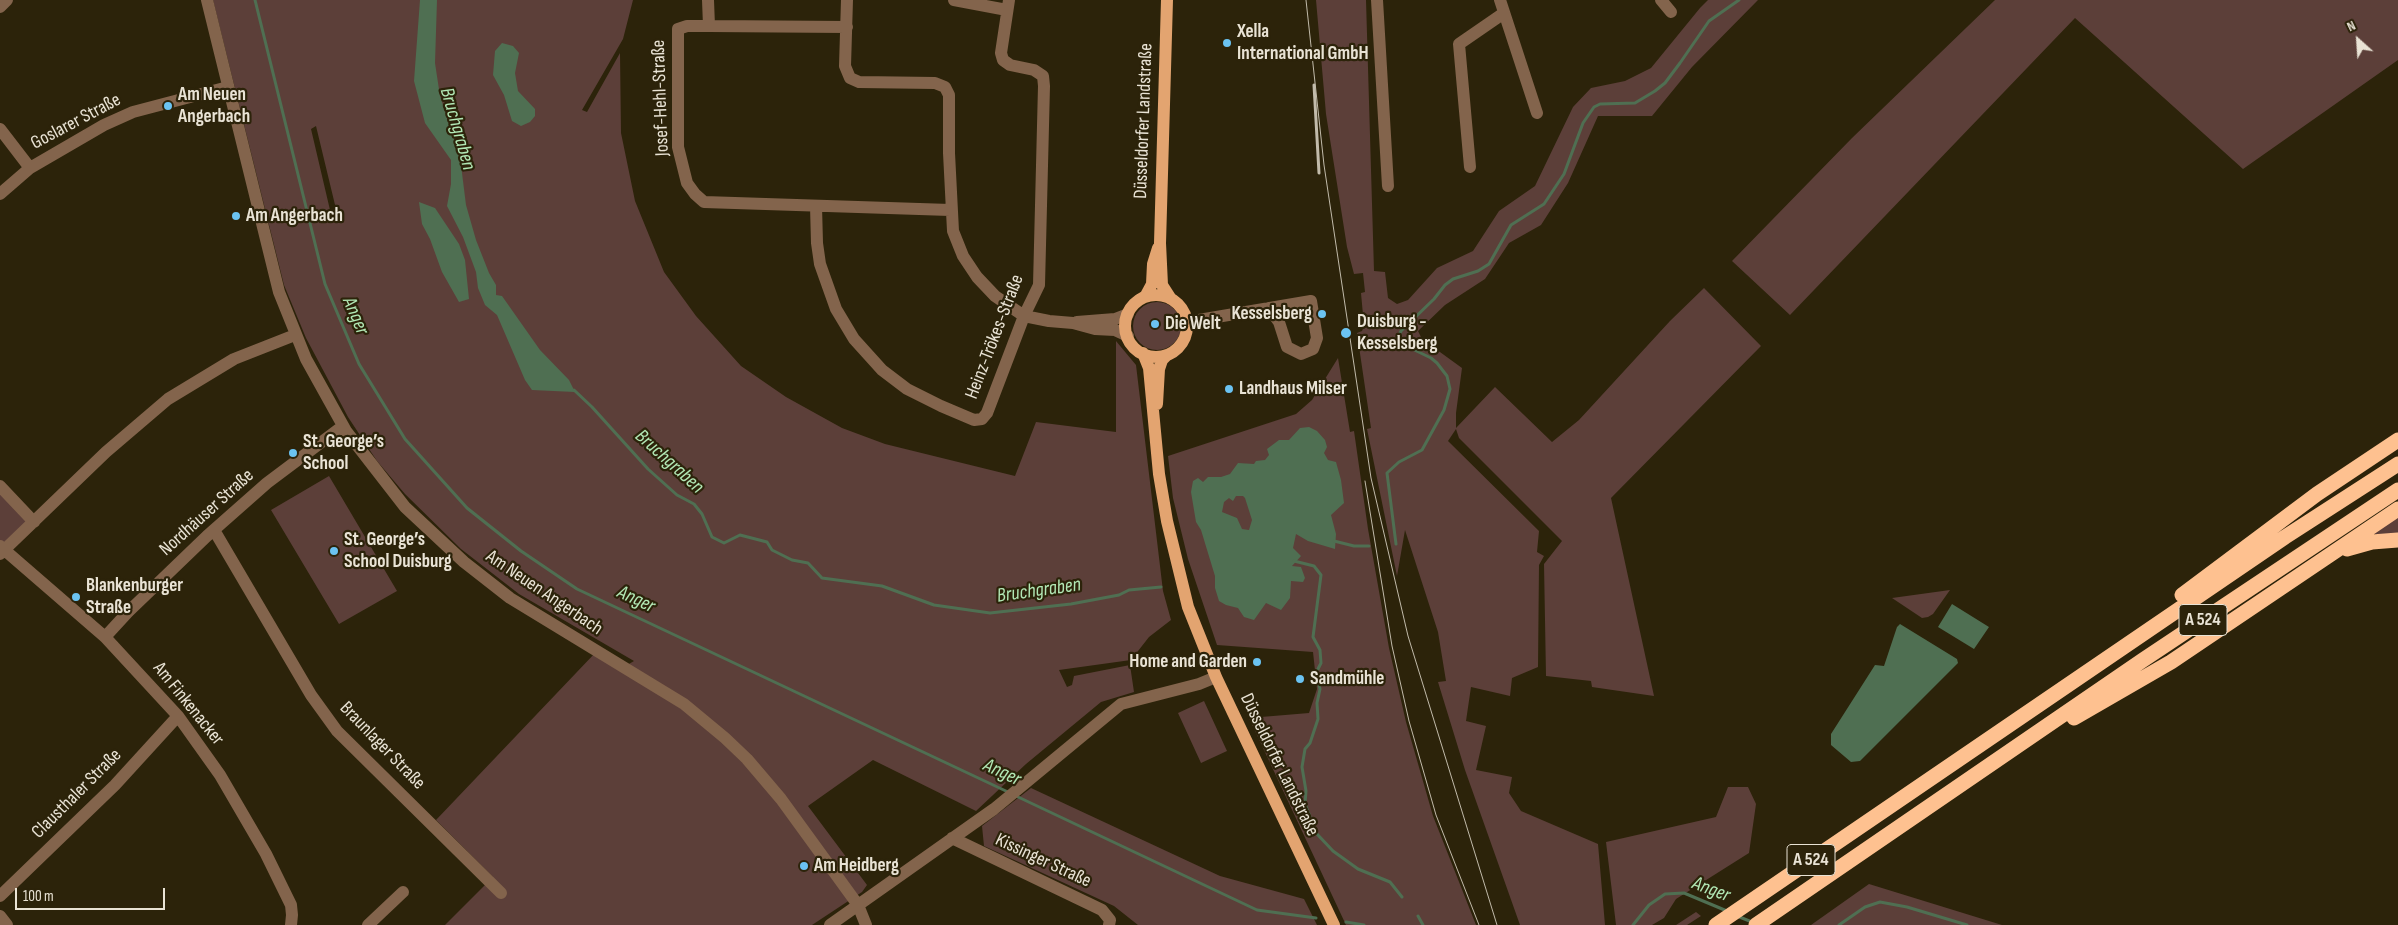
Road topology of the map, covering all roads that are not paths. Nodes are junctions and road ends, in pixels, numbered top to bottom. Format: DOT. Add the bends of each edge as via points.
graph roads {
  1 [pos="7,0"];
  2 [pos="207,0"];
  3 [pos="708,0"];
  4 [pos="848,0"];
  5 [pos="954,0"];
  6 [pos="1167,0"];
  7 [pos="1377,0"];
  8 [pos="1500,0"];
  9 [pos="1662,0"];
  10 [pos="1008,5"];
  11 [pos="0,7"];
  12 [pos="1671,12"];
  13 [pos="1504,13"];
  14 [pos="709,26"];
  15 [pos="847,27"];
  16 [pos="228,87"];
  17 [pos="1538,113"];
  18 [pos="0,129"];
  19 [pos="1470,167"];
  20 [pos="30,168"];
  21 [pos="1388,186"];
  22 [pos="0,194"];
  23 [pos="816,206"];
  24 [pos="950,210"];
  25 [pos="1160,243"];
  26 [pos="1145,298"];
  27 [pos="1171,299"];
  28 [pos="1269,308"];
  29 [pos="1128,314"];
  30 [pos="1024,316"];
  31 [pos="1187,322"];
  32 [pos="1073,323"];
  33 [pos="296,336"];
  34 [pos="1128,336"];
  35 [pos="1143,353"];
  36 [pos="1167,355"];
  37 [pos="1155,414"];
  38 [pos="343,426"];
  39 [pos="2398,440"];
  40 [pos="2398,464"];
  41 [pos="0,486"];
  42 [pos="2398,490"];
  43 [pos="2398,509"];
  44 [pos="34,522"];
  45 [pos="214,530"];
  46 [pos="2398,540"];
  47 [pos="1,550"];
  48 [pos="2314,566"];
  49 [pos="105,637"];
  50 [pos="2126,644"];
  51 [pos="1216,677"];
  52 [pos="178,716"];
  53 [pos="2009,753"];
  54 [pos="952,838"];
  55 [pos="403,892"];
  56 [pos="501,893"];
  57 [pos="0,896"];
  58 [pos="858,905"];
  59 [pos="0,916"];
  60 [pos="1762,921"];
  61 [pos="1718,923"];
  62 [pos="7,925"];
  63 [pos="291,925"];
  64 [pos="368,925"];
  65 [pos="830,925"];
  66 [pos="866,925"];
  67 [pos="1109,925"];
  68 [pos="1334,925"];
  1 -- 11 [label="street"];
  2 -- 16 [label="street, Am Neuen Angerbach"];
  3 -- 14 [label="street"];
  4 -- 15 [label="street"];
  5 -- 10 [label="street"];
  6 -- 25 [label="main road, Düsseldorfer Landstraße"];
  7 -- 21 [label="street"];
  8 -- 13 [label="street"];
  9 -- 12 [label="street"];
  10 -- 30 [label="street, Heinz-Trökes-Straße" via="1001,53 1003,60 1010,65 1034,70 1043,76 1044,86 1039,285"];
  13 -- 17 [label="street"];
  13 -- 19 [label="street" via="1459,44"];
  14 -- 15 [label="street, Josef-Hehl-Straße"];
  14 -- 23 [label="street, Josef-Hehl-Straße" via="678,29 678,146 688,183 704,202"];
  15 -- 24 [label="street" via="845,66 850,78 859,82 935,83 945,87 949,95"];
  16 -- 20 [label="street, Goslarer Straße" via="133,112 84,135"];
  16 -- 33 [label="street, Am Neuen Angerbach" via="275,279"];
  18 -- 20 [label="street, Goslarer Straße"];
  20 -- 22 [label="street, Goslarer Straße"];
  23 -- 24 [label="street, Josef-Hehl-Straße"];
  23 -- 30 [label="street, Heinz-Trökes-Straße" via="820,264 836,309 863,351 907,389 974,420 982,419"];
  24 -- 30 [label="street" via="952,231 977,277 995,296"];
  25 -- 26 [label="main road, Düsseldorfer Landstraße" via="1153,264 1152,284"];
  25 -- 27 [label="main road, Düsseldorfer Landstraße" via="1162,285"];
  26 -- 27 [label="main road" via="1156,295"];
  26 -- 29 [label="main road"];
  27 -- 31 [label="main road" via="1182,308"];
  28 -- 28 [label="street" via="1279,322 1287,347 1302,354 1313,349 1317,338 1311,301"];
  28 -- 31 [label="street"];
  29 -- 32 [label="street" via="1115,319"];
  29 -- 34 [label="main road"];
  30 -- 32 [label="street"];
  31 -- 36 [label="main road" via="1183,342"];
  32 -- 34 [label="street" via="1115,330"];
  33 -- 38 [label="street, Am Neuen Angerbach"];
  33 -- 44 [label="street" via="234,359 168,399 113,446"];
  34 -- 35 [label="main road"];
  35 -- 36 [label="main road"];
  35 -- 37 [label="main road, Düsseldorfer Landstraße" via="1149,368"];
  36 -- 37 [label="main road, Düsseldorfer Landstraße" via="1160,369"];
  37 -- 51 [label="main road, Düsseldorfer Landstraße" via="1159,474 1180,578"];
  38 -- 45 [label="street, Nordhäuser Straße" via="267,483"];
  38 -- 58 [label="street, Am Neuen Angerbach" via="405,507 464,562 510,598 684,704 726,738 781,799"];
  39 -- 50 [label="highway" via="2231,557"];
  40 -- 50 [label="highway, A 524"];
  41 -- 44 [label="street"];
  42 -- 53 [label="highway, A 524"];
  43 -- 48 [label="highway"];
  44 -- 47 [label="street"];
  45 -- 49 [label="street, Nordhäuser Straße"];
  45 -- 56 [label="street, Braunlager Straße" via="311,695 337,731"];
  46 -- 48 [label="highway" via="2372,542 2348,549"];
  47 -- 49 [label="street, Am Finkenacker"];
  48 -- 53 [label="highway" via="2147,677"];
  49 -- 52 [label="street, Am Finkenacker"];
  50 -- 61 [label="highway, A 524"];
  51 -- 54 [label="street" via="1121,704 1004,800"];
  51 -- 68 [label="main road, Düsseldorfer Landstraße"];
  52 -- 57 [label="street, Clausthaler Straße" via="116,785"];
  52 -- 63 [label="street, Am Finkenacker" via="220,775 266,854 291,905"];
  53 -- 60 [label="highway, A 524"];
  54 -- 58 [label="street"];
  54 -- 67 [label="street, Kissinger Straße" via="1102,910 1110,920"];
  55 -- 64 [label="street"];
  58 -- 65 [label="street"];
  58 -- 66 [label="street, Am Neuen Angerbach"];
  59 -- 62 [label="street"];
}
